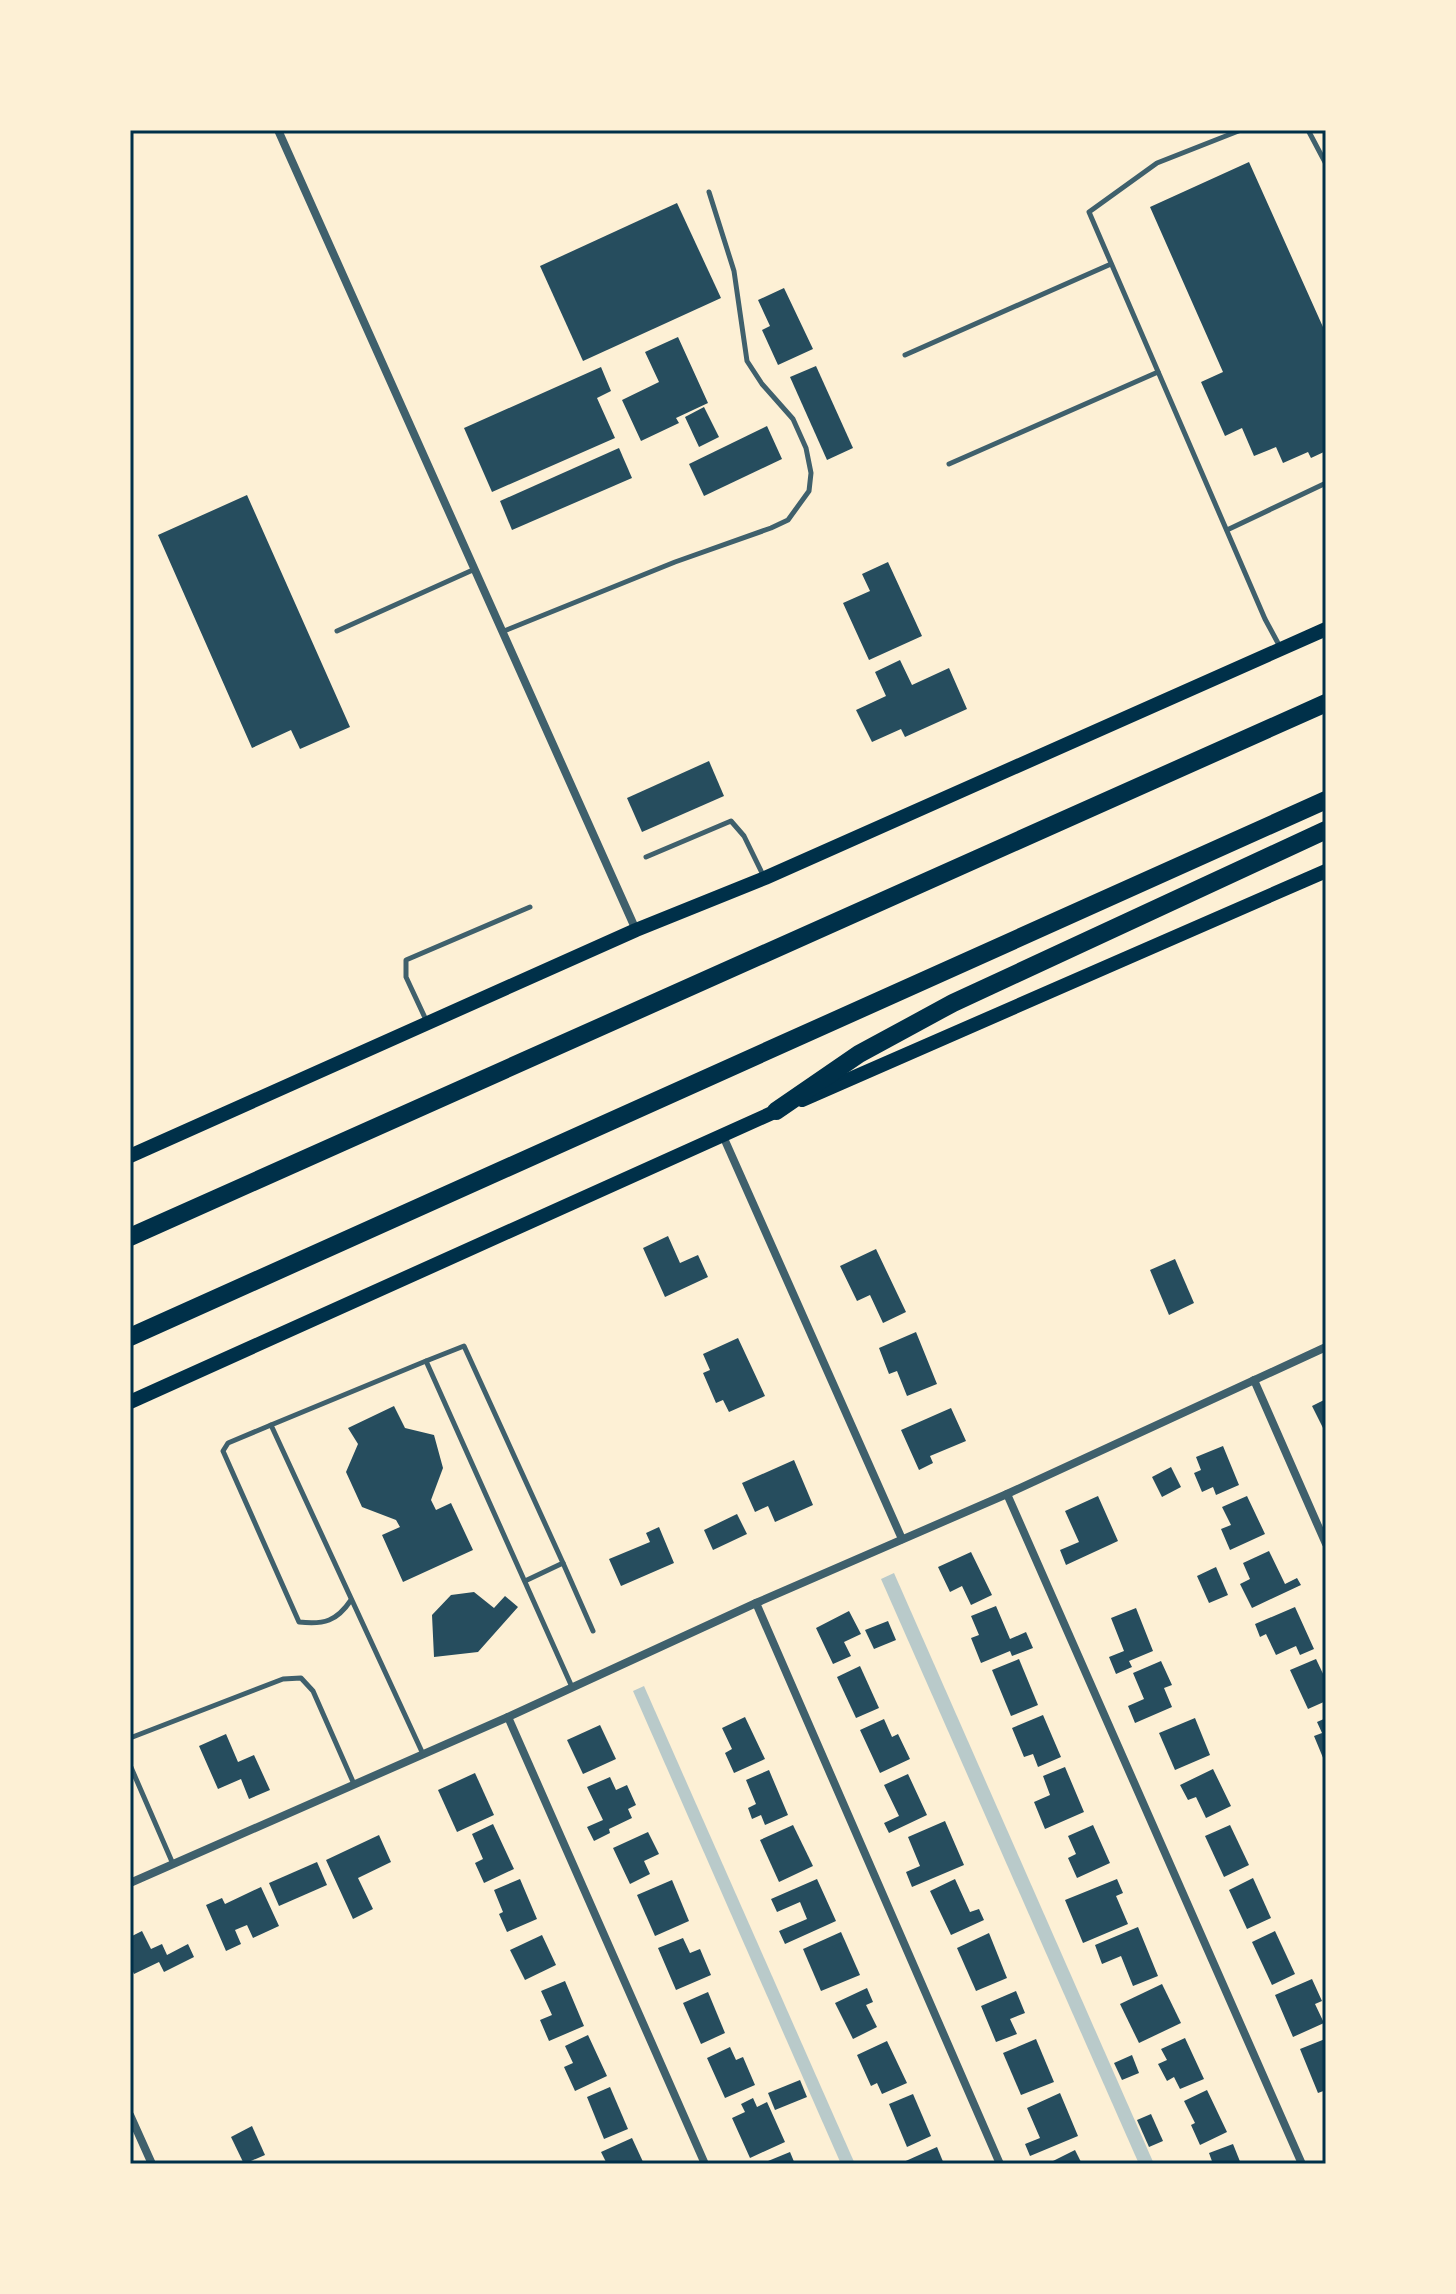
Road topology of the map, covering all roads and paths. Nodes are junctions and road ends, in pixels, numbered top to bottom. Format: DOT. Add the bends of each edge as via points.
graph roads {
  1 [pos="278,130"];
  2 [pos="1241,130"];
  3 [pos="1308,130"];
  4 [pos="1326,164"];
  5 [pos="709,192"];
  6 [pos="1111,264"];
  7 [pos="905,355"];
  8 [pos="1158,372"];
  9 [pos="949,464"];
  10 [pos="1326,483"];
  11 [pos="1227,530"];
  12 [pos="476,569"];
  13 [pos="1326,629"];
  14 [pos="337,631"];
  15 [pos="504,631"];
  16 [pos="1282,650"];
  17 [pos="1326,703"];
  18 [pos="1326,800"];
  19 [pos="1326,830"];
  20 [pos="646,857"];
  21 [pos="1326,871"];
  22 [pos="765,878"];
  23 [pos="530,907"];
  24 [pos="636,930"];
  25 [pos="427,1023"];
  26 [pos="776,1111"];
  27 [pos="723,1136"];
  28 [pos="130,1156"];
  29 [pos="130,1237"];
  30 [pos="130,1337"];
  31 [pos="1326,1347"];
  32 [pos="426,1361"];
  33 [pos="1254,1380"];
  34 [pos="130,1402"];
  35 [pos="271,1425"];
  36 [pos="1007,1494"];
  37 [pos="902,1539"];
  38 [pos="1326,1544"];
  39 [pos="563,1563"];
  40 [pos="525,1581"];
  41 [pos="352,1599"];
  42 [pos="756,1603"];
  43 [pos="593,1631"];
  44 [pos="572,1687"];
  45 [pos="508,1717"];
  46 [pos="130,1738"];
  47 [pos="423,1754"];
  48 [pos="130,1765"];
  49 [pos="354,1784"];
  50 [pos="173,1864"];
  51 [pos="130,1883"];
  52 [pos="130,2115"];
  53 [pos="152,2164"];
  54 [pos="705,2164"];
  55 [pos="1000,2164"];
  56 [pos="1302,2164"];
  1 -- 12 [label="street"];
  2 -- 6 [label="lane" via="1157,163 1089,212"];
  3 -- 4 [label="lane"];
  5 -- 15 [label="lane" via="734,271 747,361 793,419 806,448 809,491 788,520 771,528"];
  6 -- 7 [label="lane"];
  6 -- 8 [label="lane"];
  8 -- 9 [label="lane"];
  8 -- 11 [label="lane"];
  10 -- 11 [label="lane"];
  11 -- 16 [label="lane"];
  12 -- 14 [label="lane"];
  12 -- 15 [label="street"];
  13 -- 16 [label="main road"];
  15 -- 24 [label="street"];
  16 -- 22 [label="main road"];
  17 -- 29 [label="highway"];
  18 -- 30 [label="highway"];
  19 -- 26 [label="highway" via="953,1003 859,1054"];
  20 -- 22 [label="lane" via="731,821"];
  21 -- 26 [label="main road"];
  22 -- 24 [label="main road"];
  23 -- 25 [label="lane" via="406,960 406,977"];
  24 -- 25 [label="main road"];
  25 -- 28 [label="main road"];
  26 -- 27 [label="main road"];
  27 -- 34 [label="main road"];
  27 -- 37 [label="street"];
  31 -- 33 [label="street"];
  32 -- 35 [label="lane"];
  32 -- 39 [label="lane" via="464,1346"];
  32 -- 40 [label="lane"];
  33 -- 36 [label="street"];
  33 -- 38 [label="street"];
  35 -- 41 [label="lane"];
  35 -- 41 [label="lane" via="228,1443 223,1451 299,1622 320,1625 343,1612"];
  36 -- 37 [label="street"];
  36 -- 56 [label="street"];
  37 -- 42 [label="street"];
  39 -- 40 [label="lane"];
  39 -- 43 [label="lane"];
  40 -- 44 [label="lane"];
  41 -- 47 [label="lane"];
  42 -- 44 [label="street"];
  42 -- 55 [label="street"];
  44 -- 45 [label="street"];
  45 -- 47 [label="street"];
  45 -- 54 [label="street"];
  46 -- 49 [label="lane" via="283,1679 301,1678 313,1691"];
  47 -- 49 [label="street"];
  48 -- 50 [label="lane"];
  49 -- 50 [label="street"];
  50 -- 51 [label="street"];
  52 -- 53 [label="street"];
}
